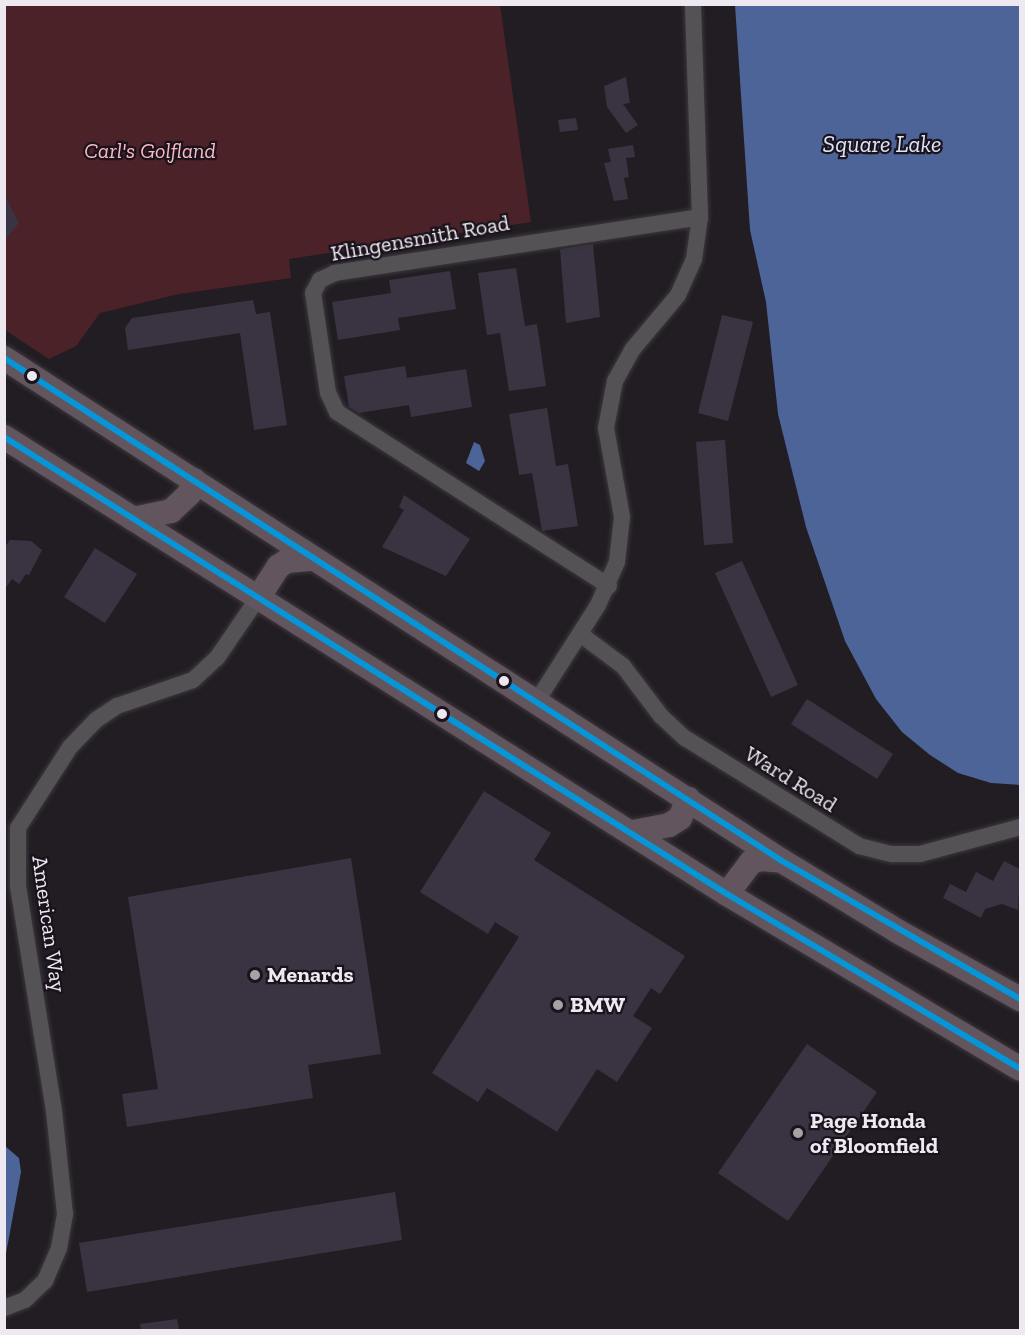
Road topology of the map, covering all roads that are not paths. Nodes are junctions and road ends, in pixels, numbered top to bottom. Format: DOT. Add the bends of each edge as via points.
graph roads {
  1 [pos="693,4"];
  2 [pos="700,217"];
  3 [pos="4,358"];
  4 [pos="4,437"];
  5 [pos="194,480"];
  6 [pos="133,519"];
  7 [pos="312,559"];
  8 [pos="609,586"];
  9 [pos="258,598"];
  10 [pos="580,634"];
  11 [pos="535,704"];
  12 [pos="688,799"];
  13 [pos="1020,827"];
  14 [pos="633,832"];
  15 [pos="782,861"];
  16 [pos="11,887"];
  17 [pos="727,894"];
  18 [pos="1020,999"];
  19 [pos="1020,1070"];
  20 [pos="4,1308"];
  1 -- 2 [label="street"];
  2 -- 8 [label="street" via="696,253 686,282 632,350 610,396 606,440 622,525 621,548"];
  2 -- 8 [label="street, Klingensmith Road" via="336,273 320,280 313,293 329,399 337,412"];
  3 -- 5 [label="highway"];
  4 -- 6 [label="highway"];
  5 -- 6 [label="highway" via="189,494 171,512"];
  5 -- 7 [label="highway"];
  6 -- 9 [label="highway"];
  7 -- 9 [label="highway" via="287,561 279,566"];
  7 -- 11 [label="highway"];
  8 -- 10 [label="street"];
  9 -- 14 [label="highway"];
  9 -- 16 [label="street, American Way" via="218,658 193,680 117,706 76,739 18,828"];
  10 -- 11 [label="street"];
  10 -- 13 [label="street, Ward Road" via="623,666 661,716 685,738 859,846 892,854 927,854"];
  11 -- 12 [label="highway"];
  12 -- 14 [label="highway" via="680,818 669,825"];
  12 -- 15 [label="highway"];
  14 -- 17 [label="highway"];
  15 -- 17 [label="highway" via="751,862"];
  15 -- 18 [label="highway"];
  16 -- 20 [label="street, American Way" via="54,1111 65,1214 62,1237 45,1281 25,1300"];
  17 -- 19 [label="highway"];
}
